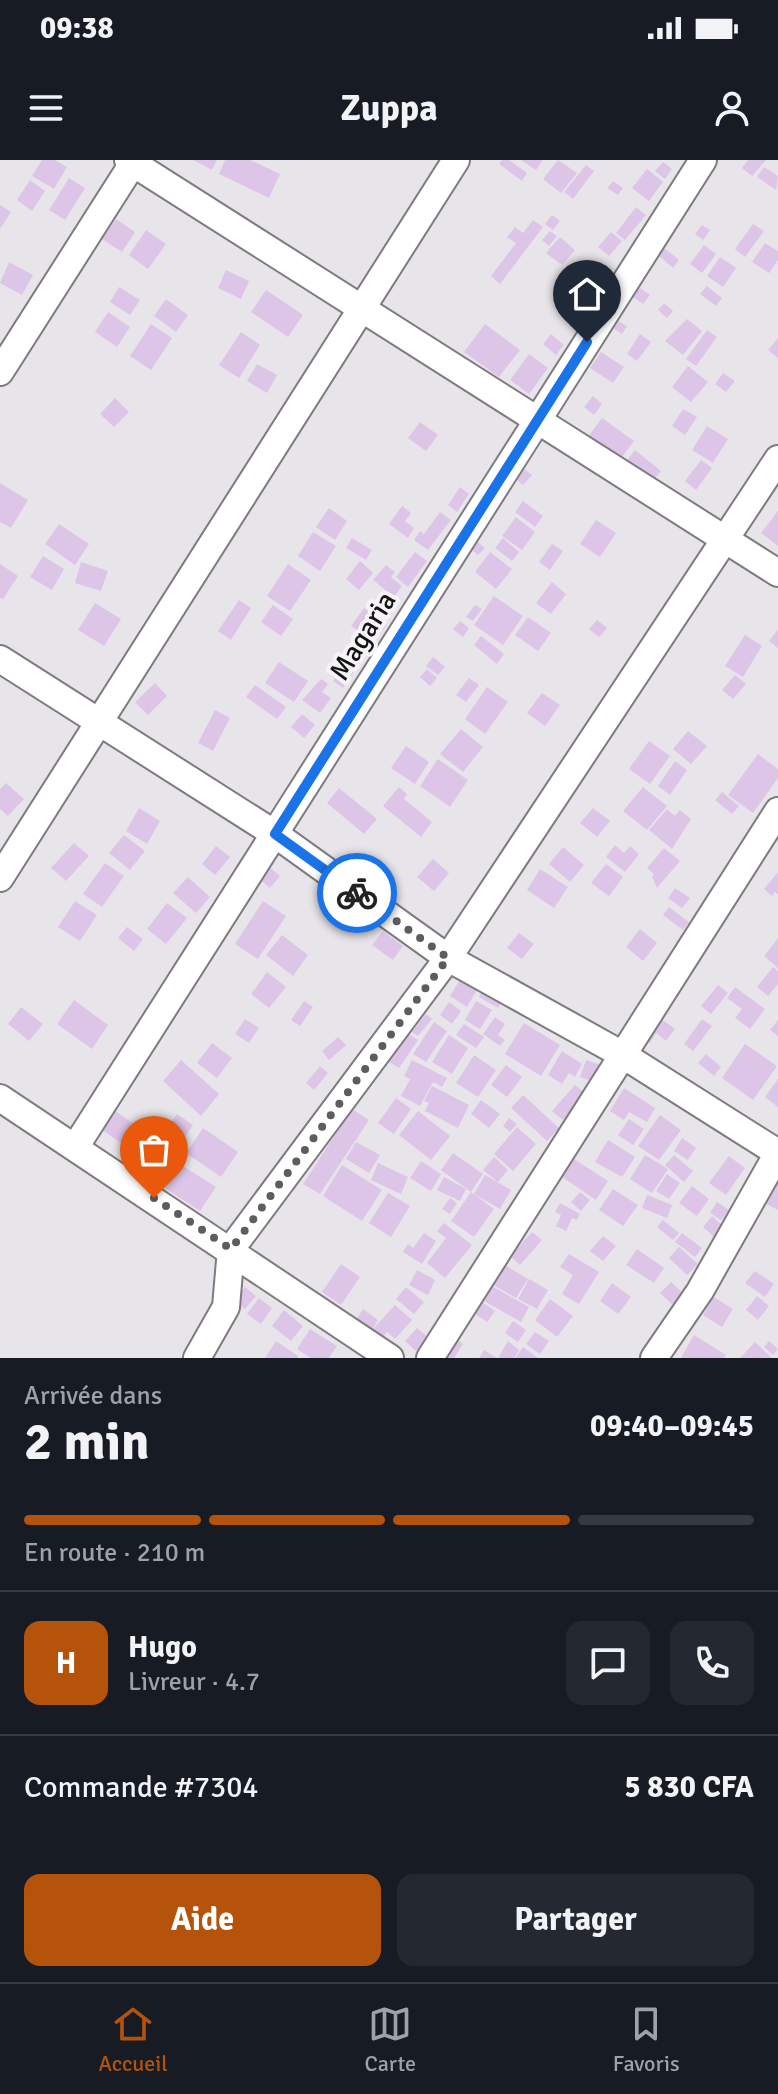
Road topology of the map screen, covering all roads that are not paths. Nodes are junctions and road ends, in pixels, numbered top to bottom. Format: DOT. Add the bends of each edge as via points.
graph roads {
  1 [pos="456,160"];
  2 [pos="703,160"];
  3 [pos="132,161"];
  4 [pos="362,309"];
  5 [pos="0,372"];
  6 [pos="538,421"];
  7 [pos="778,459"];
  8 [pos="727,541"];
  9 [pos="778,573"];
  10 [pos="0,659"];
  11 [pos="99,722"];
  12 [pos="778,811"];
  13 [pos="275,834"];
  14 [pos="0,878"];
  15 [pos="448,958"];
  16 [pos="623,1055"];
  17 [pos="0,1098"];
  18 [pos="76,1146"];
  19 [pos="778,1153"];
  20 [pos="231,1249"];
  21 [pos="197,1358"];
  22 [pos="390,1358"];
  23 [pos="430,1358"];
  24 [pos="654,1358"];
  1 -- 4 [label="street"];
  2 -- 6 [label="street, Magaria"];
  3 -- 4 [label="street"];
  3 -- 5 [label="street"];
  4 -- 6 [label="street"];
  4 -- 11 [label="street"];
  6 -- 8 [label="street"];
  6 -- 13 [label="street, Magaria"];
  7 -- 8 [label="street"];
  8 -- 9 [label="street"];
  8 -- 15 [label="street"];
  10 -- 11 [label="street"];
  11 -- 13 [label="street"];
  11 -- 14 [label="street"];
  12 -- 16 [label="street"];
  13 -- 15 [label="street"];
  13 -- 18 [label="street, Magaria"];
  15 -- 16 [label="street"];
  15 -- 20 [label="street"];
  16 -- 19 [label="street"];
  16 -- 23 [label="street"];
  17 -- 18 [label="street"];
  18 -- 20 [label="street"];
  19 -- 24 [label="street" via="700,1291"];
  20 -- 21 [label="street" via="226,1307"];
  20 -- 22 [label="street"];
}
